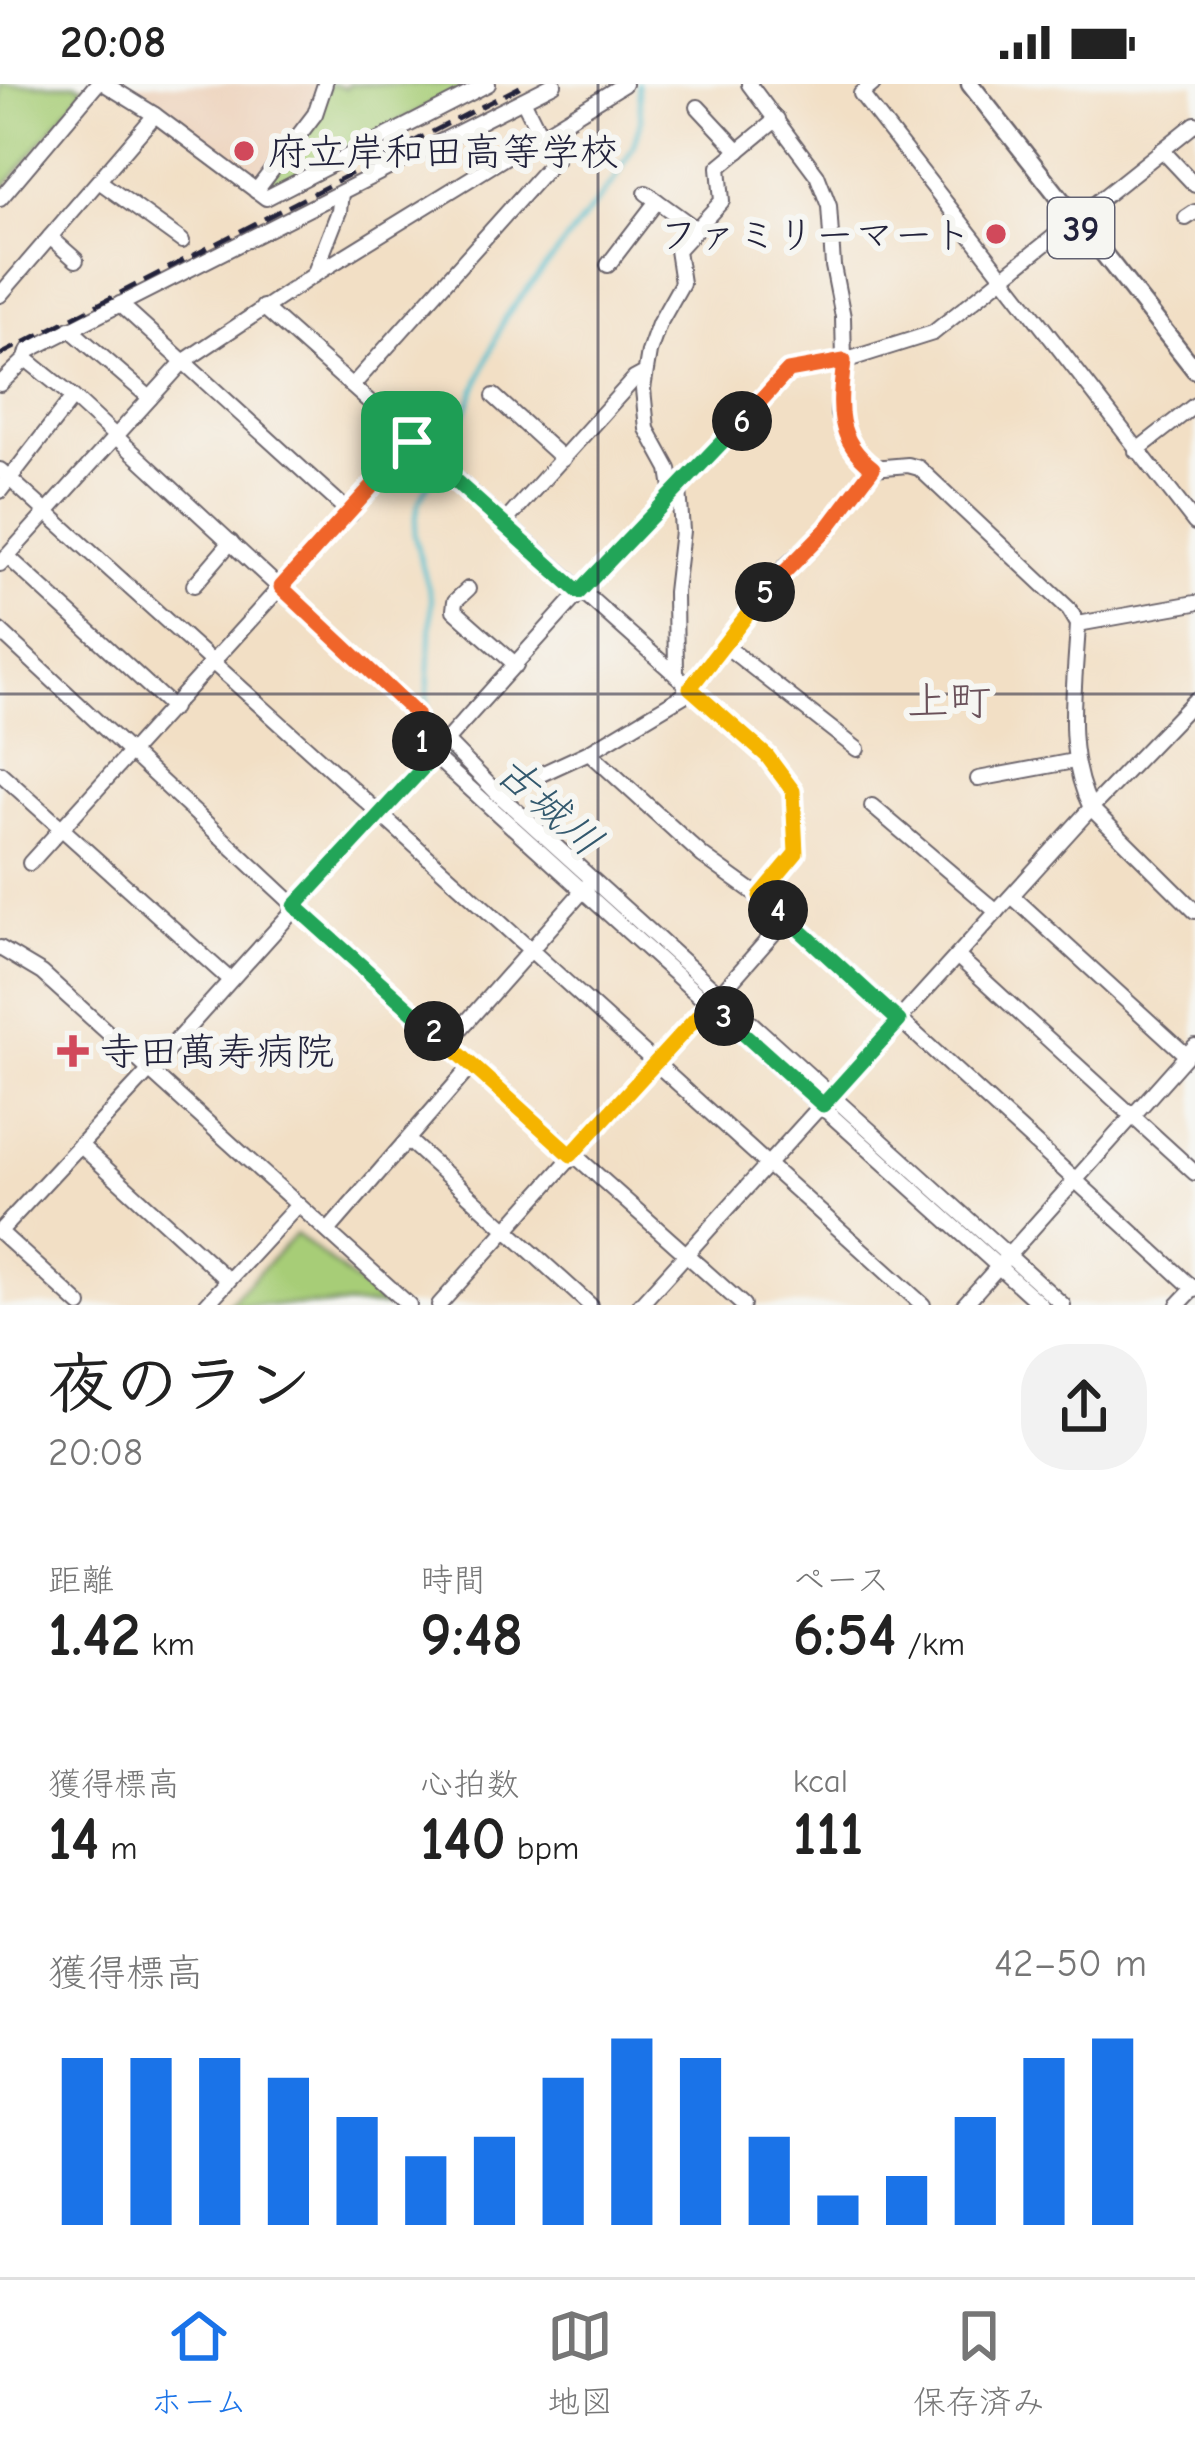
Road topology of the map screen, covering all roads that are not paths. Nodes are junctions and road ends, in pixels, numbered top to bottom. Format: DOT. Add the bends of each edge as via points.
graph roads {
  1 [pos="101,84"];
  2 [pos="325,84"];
  3 [pos="488,84"];
  4 [pos="554,84"];
  5 [pos="624,84"];
  6 [pos="749,84"];
  7 [pos="873,84"];
  8 [pos="970,84"];
  9 [pos="523,100"];
  10 [pos="698,107"];
  11 [pos="155,115"];
  12 [pos="777,119"];
  13 [pos="1195,124"];
  14 [pos="543,133"];
  15 [pos="1162,150"];
  16 [pos="739,151"];
  17 [pos="99,181"];
  18 [pos="1195,185"];
  19 [pos="256,190"];
  20 [pos="340,193"];
  21 [pos="0,199"];
  22 [pos="1075,220"];
  23 [pos="696,229"];
  24 [pos="50,237"];
  25 [pos="182,241"];
  26 [pos="76,260"];
  27 [pos="608,266"];
  28 [pos="314,275"];
  29 [pos="1001,277"];
  30 [pos="0,296"];
  31 [pos="121,304"];
  32 [pos="263,308"];
  33 [pos="70,329"];
  34 [pos="26,359"];
  35 [pos="844,361"];
  36 [pos="183,362"];
  37 [pos="1195,370"];
  38 [pos="645,373"];
  39 [pos="0,384"];
  40 [pos="352,386"];
  41 [pos="73,397"];
  42 [pos="494,397"];
  43 [pos="150,398"];
  44 [pos="1195,405"];
  45 [pos="115,438"];
  46 [pos="412,442"];
  47 [pos="1136,451"];
  48 [pos="562,459"];
  49 [pos="873,468"];
  50 [pos="3,480"];
  51 [pos="676,492"];
  52 [pos="47,511"];
  53 [pos="351,514"];
  54 [pos="1195,523"];
  55 [pos="503,524"];
  56 [pos="231,542"];
  57 [pos="4,560"];
  58 [pos="194,585"];
  59 [pos="281,587"];
  60 [pos="469,589"];
  61 [pos="579,592"];
  62 [pos="1195,603"];
  63 [pos="1078,624"];
  64 [pos="0,632"];
  65 [pos="723,644"];
  66 [pos="214,663"];
  67 [pos="515,665"];
  68 [pos="676,675"];
  69 [pos="690,688"];
  70 [pos="1195,700"];
  71 [pos="173,708"];
  72 [pos="447,742"];
  73 [pos="857,749"];
  74 [pos="589,752"];
  75 [pos="132,753"];
  76 [pos="435,756"];
  77 [pos="1074,761"];
  78 [pos="0,772"];
  79 [pos="978,779"];
  80 [pos="498,794"];
  81 [pos="872,806"];
  82 [pos="1091,808"];
  83 [pos="381,814"];
  84 [pos="62,829"];
  85 [pos="30,863"];
  86 [pos="589,884"];
  87 [pos="760,896"];
  88 [pos="1012,896"];
  89 [pos="295,906"];
  90 [pos="1195,911"];
  91 [pos="997,913"];
  92 [pos="788,917"];
  93 [pos="0,948"];
  94 [pos="532,949"];
  95 [pos="957,956"];
  96 [pos="230,980"];
  97 [pos="716,997"];
  98 [pos="899,1021"];
  99 [pos="448,1043"];
  100 [pos="1190,1051"];
  101 [pos="657,1063"];
  102 [pos="472,1065"];
  103 [pos="149,1071"];
  104 [pos="827,1100"];
  105 [pos="1131,1116"];
  106 [pos="409,1141"];
  107 [pos="80,1145"];
  108 [pos="571,1155"];
  109 [pos="768,1165"];
  110 [pos="1195,1173"];
  111 [pos="1074,1180"];
  112 [pos="298,1205"];
  113 [pos="506,1229"];
  114 [pos="328,1231"];
  115 [pos="0,1232"];
  116 [pos="687,1255"];
  117 [pos="1002,1259"];
  118 [pos="228,1280"];
  119 [pos="1194,1288"];
  120 [pos="80,1305"];
  121 [pos="206,1305"];
  122 [pos="409,1305"];
  123 [pos="439,1305"];
  124 [pos="590,1305"];
  125 [pos="640,1305"];
  126 [pos="742,1305"];
  127 [pos="923,1305"];
  128 [pos="964,1305"];
  129 [pos="1041,1305"];
  130 [pos="1064,1305"];
  131 [pos="1178,1305"];
  1 -- 11 [label="street"];
  1 -- 21 [label="street"];
  2 -- 19 [label="street" via="315,114"];
  3 -- 19 [label="street" via="266,198"];
  4 -- 9 [label="street"];
  5 -- 14 [label="street"];
  6 -- 12 [label="street"];
  7 -- 29 [label="street" via="862,94"];
  8 -- 22 [label="main road, 39"];
  9 -- 14 [label="street"];
  9 -- 20 [label="street"];
  10 -- 16 [label="street"];
  11 -- 17 [label="street"];
  11 -- 19 [label="street"];
  12 -- 16 [label="street"];
  12 -- 35 [label="street" via="829,206"];
  13 -- 15 [label="street"];
  14 -- 28 [label="street"];
  14 -- 40 [label="street" via="556,158"];
  15 -- 18 [label="street"];
  15 -- 22 [label="street"];
  16 -- 23 [label="street" via="719,167 722,201"];
  17 -- 24 [label="street"];
  17 -- 25 [label="street"];
  20 -- 28 [label="street"];
  20 -- 31 [label="street"];
  22 -- 29 [label="street"];
  22 -- 37 [label="main road, 39"];
  23 -- 27 [label="street" via="652,197"];
  23 -- 38 [label="street" via="677,250 682,283 659,323"];
  24 -- 26 [label="street"];
  24 -- 30 [label="street"];
  28 -- 32 [label="street"];
  29 -- 35 [label="street" via="933,333"];
  29 -- 47 [label="street"];
  31 -- 33 [label="street"];
  31 -- 36 [label="street"];
  32 -- 36 [label="street"];
  32 -- 40 [label="street"];
  33 -- 34 [label="street"];
  33 -- 43 [label="street"];
  34 -- 39 [label="street"];
  34 -- 41 [label="street"];
  35 -- 49 [label="street" via="841,427"];
  35 -- 51 [label="street" via="788,371"];
  36 -- 43 [label="street"];
  36 -- 53 [label="street"];
  38 -- 48 [label="street"];
  38 -- 51 [label="street" via="646,429"];
  40 -- 46 [label="street"];
  41 -- 45 [label="street"];
  41 -- 50 [label="street"];
  42 -- 48 [label="street"];
  43 -- 45 [label="street"];
  44 -- 47 [label="street"];
  45 -- 52 [label="street"];
  45 -- 56 [label="street"];
  46 -- 53 [label="street"];
  46 -- 55 [label="street"];
  47 -- 54 [label="street"];
  48 -- 55 [label="street"];
  49 -- 63 [label="street" via="919,469"];
  49 -- 65 [label="street"];
  50 -- 52 [label="street"];
  51 -- 61 [label="street"];
  51 -- 68 [label="street"];
  52 -- 57 [label="street"];
  52 -- 66 [label="street"];
  53 -- 59 [label="street"];
  55 -- 61 [label="street"];
  56 -- 58 [label="street"];
  56 -- 59 [label="street"];
  57 -- 71 [label="street"];
  59 -- 66 [label="street"];
  59 -- 76 [label="street" via="416,714 420,738"];
  60 -- 67 [label="street" via="454,610"];
  61 -- 67 [label="street"];
  61 -- 68 [label="street"];
  62 -- 63 [label="street"];
  63 -- 77 [label="street"];
  64 -- 75 [label="street"];
  65 -- 69 [label="street"];
  65 -- 73 [label="street"];
  66 -- 71 [label="street"];
  66 -- 83 [label="street"];
  67 -- 72 [label="street"];
  68 -- 69 [label="street"];
  69 -- 74 [label="street"];
  69 -- 87 [label="street" via="767,756 793,791 796,853"];
  70 -- 82 [label="street"];
  71 -- 75 [label="street"];
  72 -- 76 [label="street"];
  72 -- 80 [label="street"];
  74 -- 80 [label="street"];
  74 -- 87 [label="street" via="703,856"];
  75 -- 84 [label="street"];
  75 -- 89 [label="street"];
  76 -- 83 [label="street"];
  76 -- 86 [label="street"];
  77 -- 79 [label="street"];
  77 -- 82 [label="street"];
  78 -- 84 [label="street"];
  80 -- 86 [label="street"];
  81 -- 91 [label="street"];
  82 -- 88 [label="street"];
  82 -- 90 [label="street"];
  83 -- 89 [label="street"];
  83 -- 94 [label="street"];
  84 -- 85 [label="street"];
  84 -- 96 [label="street"];
  86 -- 94 [label="street"];
  86 -- 97 [label="street"];
  87 -- 92 [label="street"];
  88 -- 91 [label="street"];
  88 -- 100 [label="street"];
  89 -- 96 [label="street"];
  89 -- 99 [label="street"];
  91 -- 95 [label="street"];
  92 -- 97 [label="street"];
  92 -- 98 [label="street"];
  93 -- 103 [label="street" via="42,974"];
  94 -- 99 [label="street"];
  94 -- 101 [label="street"];
  95 -- 98 [label="street"];
  95 -- 105 [label="street"];
  96 -- 103 [label="street"];
  97 -- 101 [label="street"];
  97 -- 104 [label="street"];
  98 -- 104 [label="street"];
  98 -- 111 [label="street"];
  99 -- 102 [label="street"];
  100 -- 105 [label="street"];
  101 -- 108 [label="street"];
  101 -- 109 [label="street"];
  102 -- 106 [label="street"];
  102 -- 108 [label="street"];
  103 -- 107 [label="street"];
  103 -- 112 [label="street"];
  104 -- 109 [label="street"];
  104 -- 117 [label="street"];
  105 -- 110 [label="street"];
  105 -- 111 [label="street"];
  106 -- 113 [label="street"];
  106 -- 114 [label="street"];
  107 -- 115 [label="street"];
  107 -- 118 [label="street"];
  108 -- 113 [label="street"];
  108 -- 116 [label="street"];
  109 -- 116 [label="street"];
  109 -- 127 [label="street"];
  111 -- 117 [label="street"];
  111 -- 119 [label="street"];
  112 -- 114 [label="street"];
  112 -- 118 [label="street"];
  113 -- 123 [label="street"];
  113 -- 124 [label="street"];
  114 -- 122 [label="street"];
  115 -- 120 [label="street"];
  116 -- 125 [label="street"];
  116 -- 126 [label="street"];
  117 -- 128 [label="street"];
  117 -- 129 [label="street"];
  117 -- 130 [label="street"];
  118 -- 121 [label="street"];
  119 -- 131 [label="street"];
}
